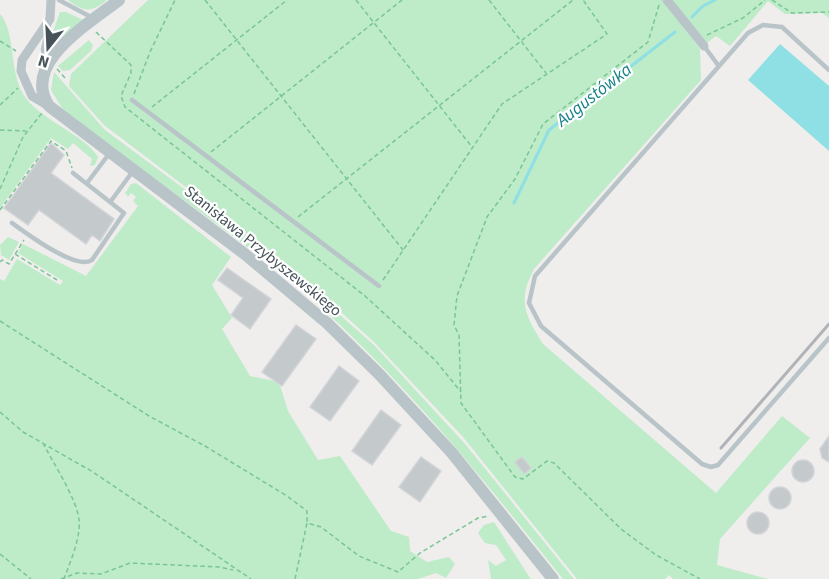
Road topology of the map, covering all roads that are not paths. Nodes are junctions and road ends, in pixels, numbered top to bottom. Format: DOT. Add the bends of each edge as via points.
graph roads {
  1 [pos="51,0"];
  2 [pos="59,0"];
  3 [pos="119,0"];
  4 [pos="665,0"];
  5 [pos="50,19"];
  6 [pos="92,21"];
  7 [pos="704,46"];
  8 [pos="718,65"];
  9 [pos="45,68"];
  10 [pos="829,70"];
  11 [pos="132,100"];
  12 [pos="49,106"];
  13 [pos="110,153"];
  14 [pos="133,171"];
  15 [pos="73,173"];
  16 [pos="87,183"];
  17 [pos="111,201"];
  18 [pos="12,223"];
  19 [pos="379,286"];
  20 [pos="829,338"];
  21 [pos="553,579"];
  1 -- 5 [label="street"];
  2 -- 6 [label="lane"];
  3 -- 6 [label="street"];
  4 -- 7 [label="street"];
  5 -- 9 [label="lane" via="43,49"];
  5 -- 12 [label="street, Stanisława Przybyszewskiego" via="26,53 21,71 32,96"];
  6 -- 9 [label="street" via="60,48"];
  7 -- 8 [label="lane"];
  8 -- 10 [label="lane" via="748,33 763,25 782,27"];
  8 -- 20 [label="lane" via="535,276 529,303 541,326 702,464 711,467 718,465"];
  9 -- 12 [label="street" via="41,86"];
  11 -- 19 [label="lane"];
  12 -- 13 [label="street, Stanisława Przybyszewskiego"];
  13 -- 14 [label="street, Stanisława Przybyszewskiego"];
  13 -- 16 [label="lane"];
  14 -- 17 [label="lane"];
  14 -- 21 [label="street, Stanisława Przybyszewskiego" via="246,255 327,323 410,406"];
  15 -- 16 [label="lane"];
  16 -- 17 [label="lane"];
  17 -- 18 [label="lane" via="123,210 124,216 89,262 79,262"];
}
